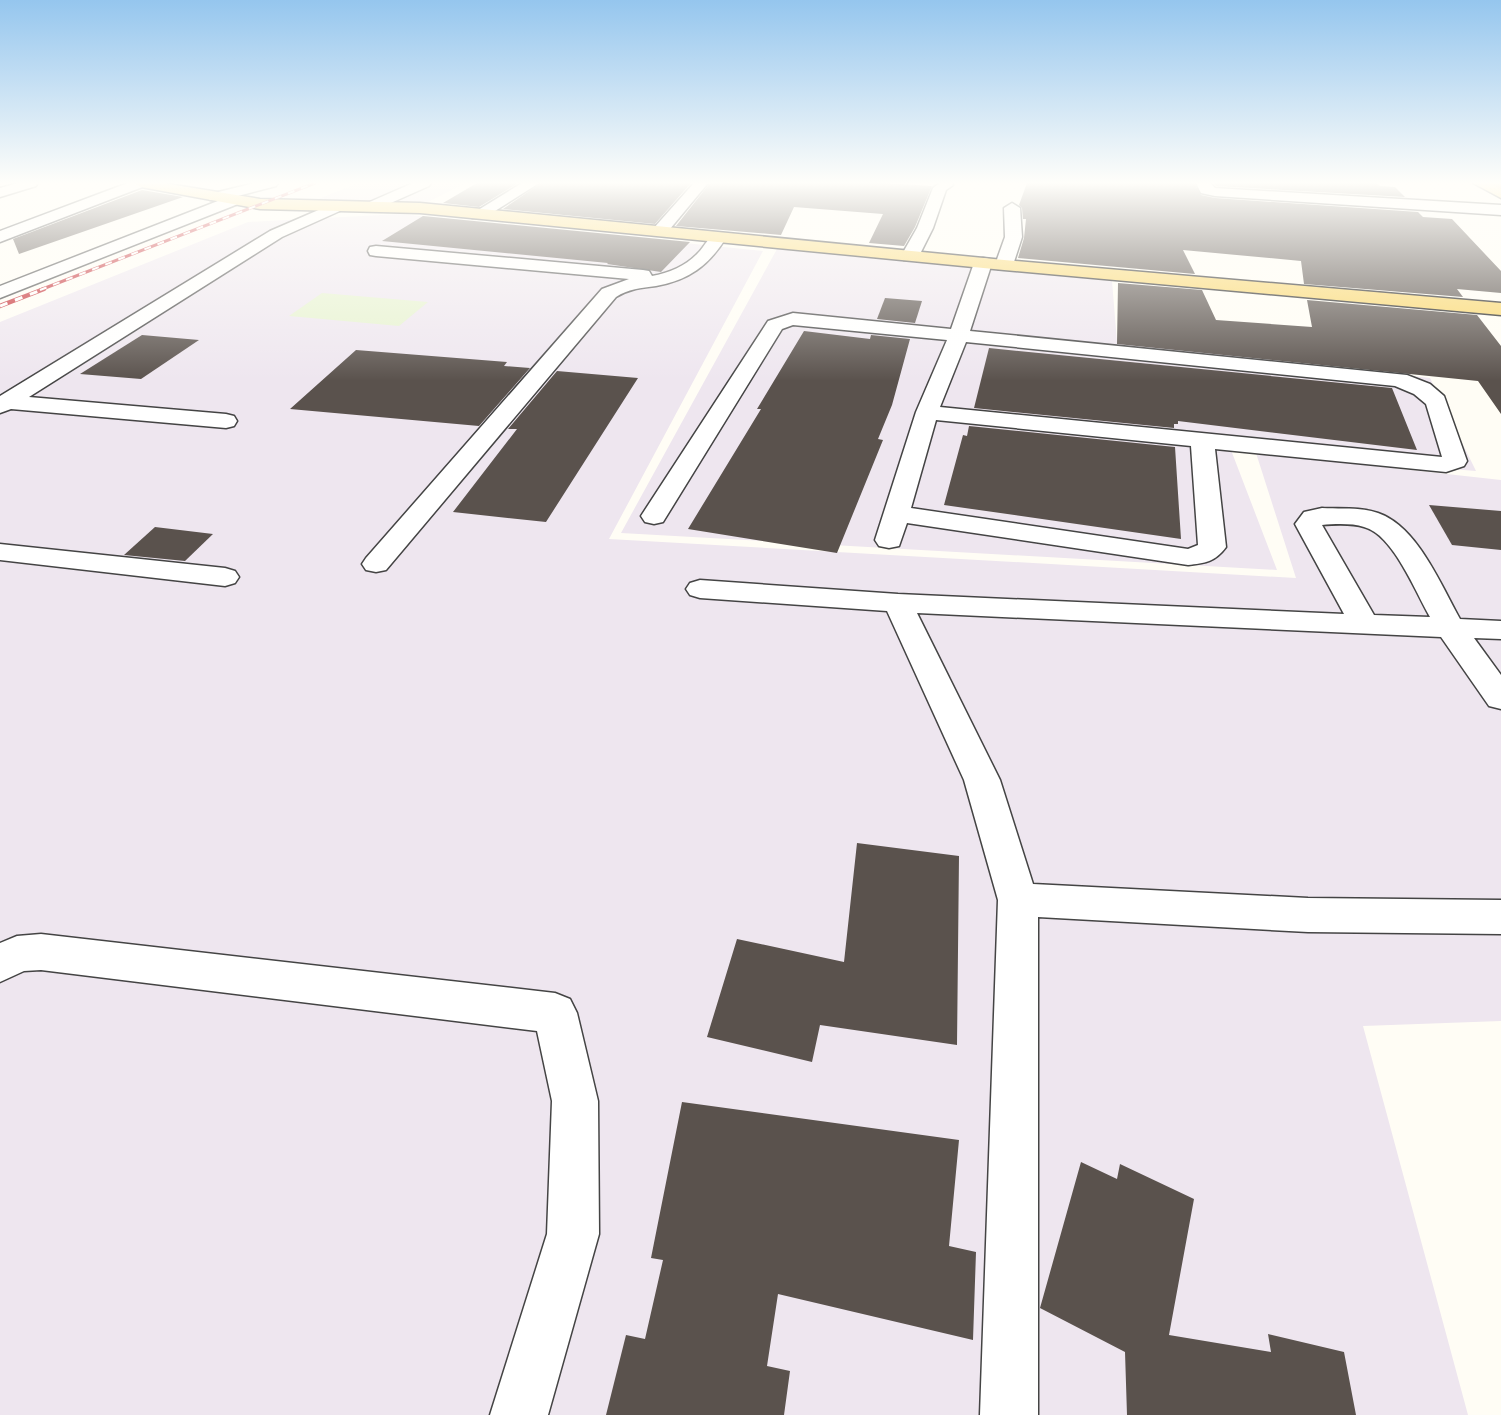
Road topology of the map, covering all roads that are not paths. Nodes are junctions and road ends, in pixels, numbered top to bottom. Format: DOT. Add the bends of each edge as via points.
graph roads {
  1 [pos="110,249"];
  2 [pos="252,249"];
  3 [pos="711,249"];
  4 [pos="836,249"];
  5 [pos="914,249"];
  6 [pos="1012,249"];
  7 [pos="376,251"];
  8 [pos="910,256"];
  9 [pos="982,262"];
  10 [pos="1004,265"];
  11 [pos="674,278"];
  12 [pos="0,292"];
  13 [pos="1496,308"];
  14 [pos="958,337"];
  15 [pos="3,404"];
  16 [pos="927,412"];
  17 [pos="226,421"];
  18 [pos="1202,442"];
  19 [pos="898,514"];
  20 [pos="654,516"];
  21 [pos="889,540"];
  22 [pos="0,552"];
  23 [pos="376,564"];
  24 [pos="225,577"];
  25 [pos="699,589"];
  26 [pos="898,603"];
  27 [pos="1365,625"];
  28 [pos="1451,629"];
  29 [pos="1501,630"];
  30 [pos="1501,698"];
  31 [pos="1018,900"];
  32 [pos="1501,917"];
  33 [pos="0,964"];
  34 [pos="519,1415"];
  35 [pos="1009,1415"];
  1 -- 12 [label="street"];
  2 -- 15 [label="street"];
  3 -- 11 [label="street" via="688,272"];
  4 -- 8 [label="main road"];
  5 -- 8 [label="street"];
  6 -- 10 [label="street"];
  7 -- 11 [label="street"];
  8 -- 9 [label="main road"];
  9 -- 10 [label="main road"];
  9 -- 14 [label="street"];
  10 -- 13 [label="main road"];
  11 -- 23 [label="street" via="625,285 609,293"];
  14 -- 16 [label="street"];
  14 -- 18 [label="street" via="1399,380 1422,389 1436,401 1455,461 1430,464"];
  14 -- 20 [label="street" via="793,319 775,325"];
  15 -- 17 [label="street"];
  16 -- 18 [label="street"];
  16 -- 19 [label="street"];
  18 -- 19 [label="street" via="1212,547 1204,555 1188,557"];
  19 -- 21 [label="street"];
  22 -- 24 [label="street"];
  25 -- 26 [label="street"];
  26 -- 27 [label="street"];
  26 -- 31 [label="street" via="982,780"];
  27 -- 28 [label="street"];
  27 -- 28 [label="street" via="1308,524 1313,518 1370,519 1388,528 1408,552"];
  28 -- 29 [label="street"];
  28 -- 30 [label="street"];
  31 -- 32 [label="street" via="1308,915"];
  31 -- 35 [label="street"];
  33 -- 34 [label="street" via="17,954 41,952 555,1013 575,1101 573,1234"];
}
